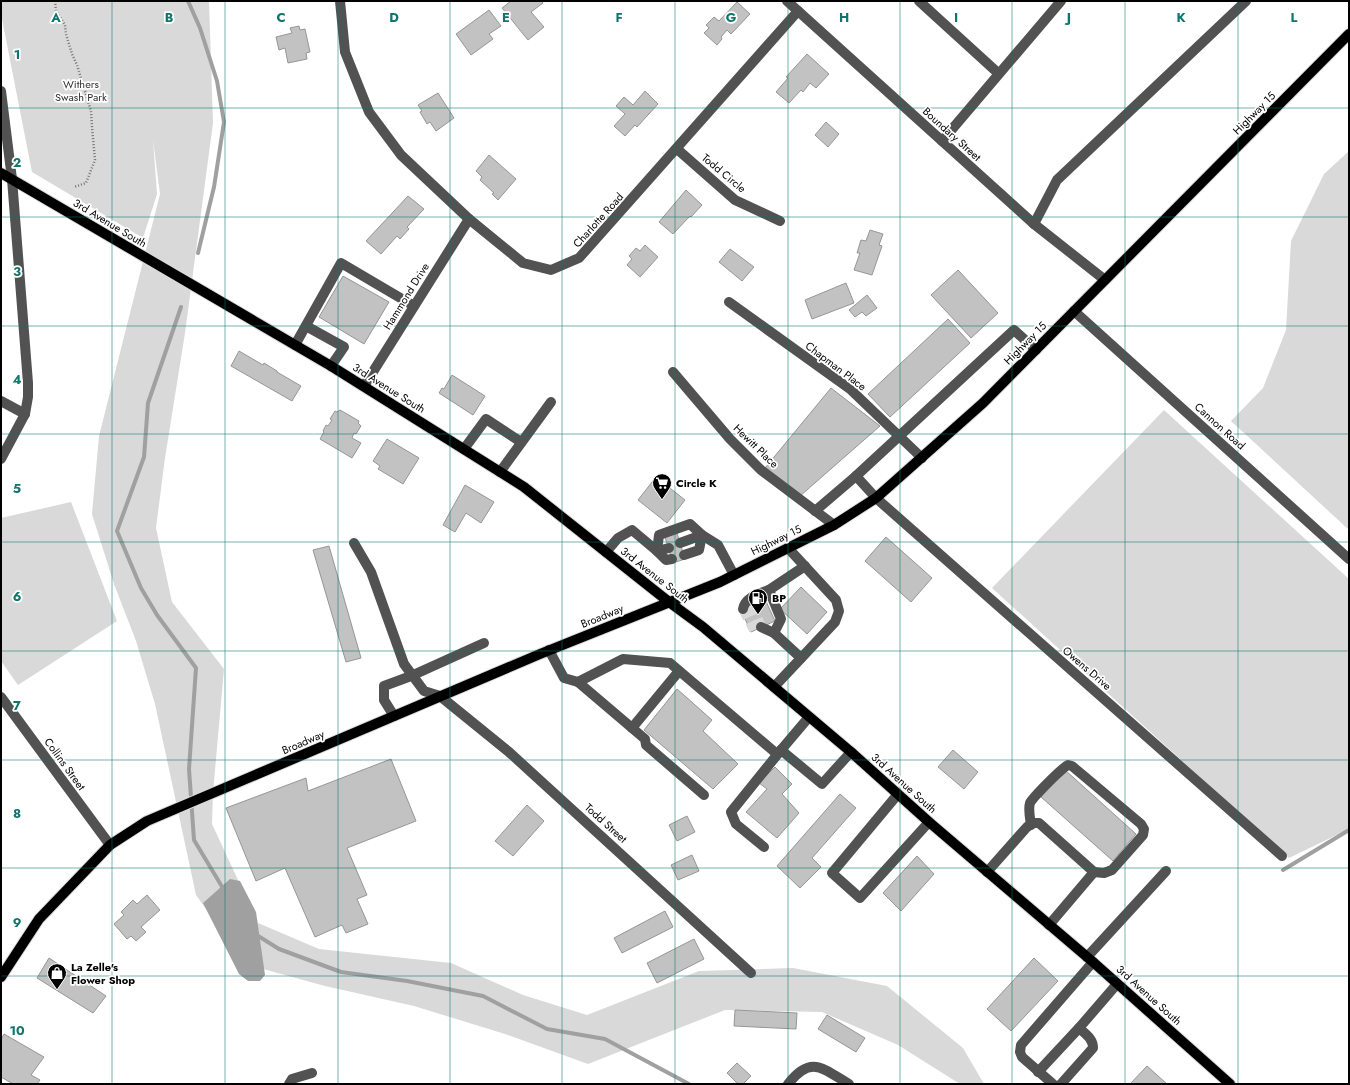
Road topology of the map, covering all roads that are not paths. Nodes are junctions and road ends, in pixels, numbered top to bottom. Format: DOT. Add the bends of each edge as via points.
graph roads {
  1 [pos="340,1"];
  2 [pos="787,1"];
  3 [pos="920,1"];
  4 [pos="1061,1"];
  5 [pos="1246,1"];
  6 [pos="798,11"];
  7 [pos="1349,34"];
  8 [pos="998,73"];
  9 [pos="1,91"];
  10 [pos="942,141"];
  11 [pos="677,149"];
  12 [pos="1,172"];
  13 [pos="12,179"];
  14 [pos="469,219"];
  15 [pos="780,221"];
  16 [pos="1034,224"];
  17 [pos="1104,280"];
  18 [pos="728,302"];
  19 [pos="414,306"];
  20 [pos="1074,311"];
  21 [pos="306,326"];
  22 [pos="295,345"];
  23 [pos="1036,350"];
  24 [pos="331,366"];
  25 [pos="673,372"];
  26 [pos="364,386"];
  27 [pos="1,401"];
  28 [pos="551,402"];
  29 [pos="26,414"];
  30 [pos="899,436"];
  31 [pos="522,442"];
  32 [pos="464,449"];
  33 [pos="922,458"];
  34 [pos="1,459"];
  35 [pos="500,472"];
  36 [pos="856,476"];
  37 [pos="876,498"];
  38 [pos="815,511"];
  39 [pos="834,525"];
  40 [pos="702,534"];
  41 [pos="354,543"];
  42 [pos="680,543"];
  43 [pos="669,548"];
  44 [pos="788,548"];
  45 [pos="657,551"];
  46 [pos="606,552"];
  47 [pos="684,555"];
  48 [pos="672,559"];
  49 [pos="1349,559"];
  50 [pos="805,566"];
  51 [pos="734,575"];
  52 [pos="768,590"];
  53 [pos="669,602"];
  54 [pos="748,604"];
  55 [pos="757,629"];
  56 [pos="774,633"];
  57 [pos="484,643"];
  58 [pos="549,650"];
  59 [pos="801,658"];
  60 [pos="679,671"];
  61 [pos="411,676"];
  62 [pos="578,682"];
  63 [pos="774,687"];
  64 [pos="440,696"];
  65 [pos="1,697"];
  66 [pos="394,716"];
  67 [pos="809,717"];
  68 [pos="632,728"];
  69 [pos="779,752"];
  70 [pos="851,752"];
  71 [pos="898,794"];
  72 [pos="704,796"];
  73 [pos="929,822"];
  74 [pos="1031,825"];
  75 [pos="110,845"];
  76 [pos="764,847"];
  77 [pos="1282,856"];
  78 [pos="1166,871"];
  79 [pos="987,872"];
  80 [pos="1094,872"];
  81 [pos="1049,924"];
  82 [pos="1090,960"];
  83 [pos="751,973"];
  84 [pos="1,977"];
  85 [pos="1117,984"];
  86 [pos="1079,1028"];
  87 [pos="1038,1072"];
  88 [pos="312,1073"];
  89 [pos="289,1084"];
  90 [pos="788,1084"];
  91 [pos="849,1084"];
  92 [pos="1053,1084"];
  93 [pos="1061,1084"];
  94 [pos="1230,1084"];
  1 -- 14 [label="street, Charlotte Road" via="345,52 368,112 401,155"];
  2 -- 6 [label="street, Boundary Street"];
  3 -- 8 [label="street"];
  4 -- 8 [label="street"];
  5 -- 16 [label="street" via="1057,180"];
  6 -- 10 [label="street, Boundary Street"];
  6 -- 11 [label="street, Charlotte Road"];
  7 -- 17 [label="main road, Highway 15"];
  8 -- 10 [label="street"];
  9 -- 13 [label="street"];
  10 -- 16 [label="street, Boundary Street"];
  11 -- 14 [label="street, Charlotte Road" via="579,258 551,270 523,263"];
  11 -- 15 [label="street, Todd Circle" via="736,200"];
  12 -- 13 [label="main road, 3rd Avenue South"];
  13 -- 22 [label="main road, 3rd Avenue South"];
  13 -- 29 [label="street" via="28,383"];
  14 -- 19 [label="street, Hammond Drive"];
  16 -- 17 [label="street, Boundary Street"];
  17 -- 20 [label="main road, Highway 15"];
  18 -- 30 [label="street, Chapman Place" via="850,389"];
  19 -- 21 [label="street" via="341,263"];
  19 -- 26 [label="street, Hammond Drive"];
  20 -- 23 [label="main road, Highway 15"];
  20 -- 49 [label="street, Cannon Road"];
  21 -- 22 [label="street"];
  21 -- 24 [label="street" via="344,347"];
  22 -- 24 [label="main road, 3rd Avenue South"];
  23 -- 30 [label="street" via="1014,330"];
  23 -- 33 [label="main road, Highway 15" via="983,403"];
  24 -- 26 [label="main road, 3rd Avenue South"];
  25 -- 38 [label="street, Hewitt Place" via="730,439 761,470"];
  26 -- 32 [label="main road, 3rd Avenue South"];
  27 -- 29 [label="street"];
  28 -- 31 [label="street"];
  29 -- 34 [label="street"];
  30 -- 33 [label="street, Chapman Place"];
  30 -- 36 [label="street"];
  31 -- 32 [label="street" via="486,419"];
  31 -- 35 [label="street"];
  32 -- 35 [label="main road, 3rd Avenue South"];
  33 -- 37 [label="main road, Highway 15"];
  35 -- 46 [label="main road, 3rd Avenue South" via="524,487"];
  36 -- 37 [label="street, Owens Drive"];
  36 -- 38 [label="street"];
  37 -- 39 [label="main road, Highway 15"];
  37 -- 77 [label="street, Owens Drive"];
  38 -- 39 [label="street, Hewitt Place"];
  39 -- 44 [label="main road, Highway 15"];
  40 -- 42 [label="street"];
  40 -- 45 [label="street" via="690,524 659,535"];
  40 -- 47 [label="street" via="699,550"];
  40 -- 51 [label="street" via="718,545"];
  41 -- 61 [label="street, Todd Street" via="371,572 404,664"];
  43 -- 45 [label="street"];
  44 -- 50 [label="street"];
  44 -- 51 [label="main road, Highway 15"];
  45 -- 46 [label="street" via="632,530 618,538"];
  45 -- 48 [label="street" via="666,560"];
  46 -- 53 [label="main road, 3rd Avenue South"];
  50 -- 52 [label="street"];
  50 -- 59 [label="street" via="836,600 839,611 835,622"];
  51 -- 53 [label="main road, Highway 15"];
  52 -- 54 [label="street"];
  52 -- 56 [label="street" via="781,619"];
  53 -- 58 [label="main road, Broadway"];
  53 -- 63 [label="main road, 3rd Avenue South"];
  55 -- 56 [label="street"];
  56 -- 59 [label="street"];
  57 -- 61 [label="street"];
  58 -- 62 [label="street" via="564,678"];
  58 -- 64 [label="main road, Broadway"];
  59 -- 63 [label="street"];
  60 -- 62 [label="street" via="670,663 623,659"];
  60 -- 68 [label="street"];
  60 -- 69 [label="street"];
  61 -- 64 [label="street, Todd Street" via="424,691"];
  61 -- 66 [label="street" via="384,686 384,700"];
  62 -- 68 [label="street"];
  63 -- 67 [label="main road, 3rd Avenue South"];
  64 -- 66 [label="main road, Broadway"];
  64 -- 83 [label="street, Todd Street" via="509,752"];
  65 -- 75 [label="street, Collins Street"];
  66 -- 75 [label="main road, Broadway" via="147,821"];
  67 -- 69 [label="street"];
  67 -- 70 [label="main road, 3rd Avenue South"];
  68 -- 72 [label="street" via="644,739 646,745"];
  69 -- 70 [label="street" via="822,784"];
  69 -- 76 [label="street" via="731,812 736,824"];
  70 -- 71 [label="main road, 3rd Avenue South"];
  71 -- 73 [label="main road, 3rd Avenue South"];
  71 -- 73 [label="street" via="832,873 860,898"];
  73 -- 79 [label="main road, 3rd Avenue South"];
  74 -- 79 [label="street"];
  74 -- 80 [label="street" via="1039,823"];
  74 -- 80 [label="street" via="1030,802 1061,769 1068,765 1072,766 1144,829 1143,835 1112,870 1104,873"];
  75 -- 84 [label="main road, Broadway" via="39,919"];
  78 -- 82 [label="street"];
  79 -- 81 [label="main road, 3rd Avenue South"];
  80 -- 81 [label="street"];
  81 -- 82 [label="main road, 3rd Avenue South"];
  82 -- 85 [label="main road, 3rd Avenue South"];
  82 -- 87 [label="street" via="1021,1045 1022,1057"];
  85 -- 86 [label="street"];
  85 -- 94 [label="main road, 3rd Avenue South"];
  86 -- 87 [label="street"];
  86 -- 93 [label="street" via="1091,1039 1093,1048"];
  87 -- 92 [label="street"];
  88 -- 89 [label="street" via="292,1079"];
  90 -- 91 [label="street" via="796,1073 810,1066 821,1068"];
}
